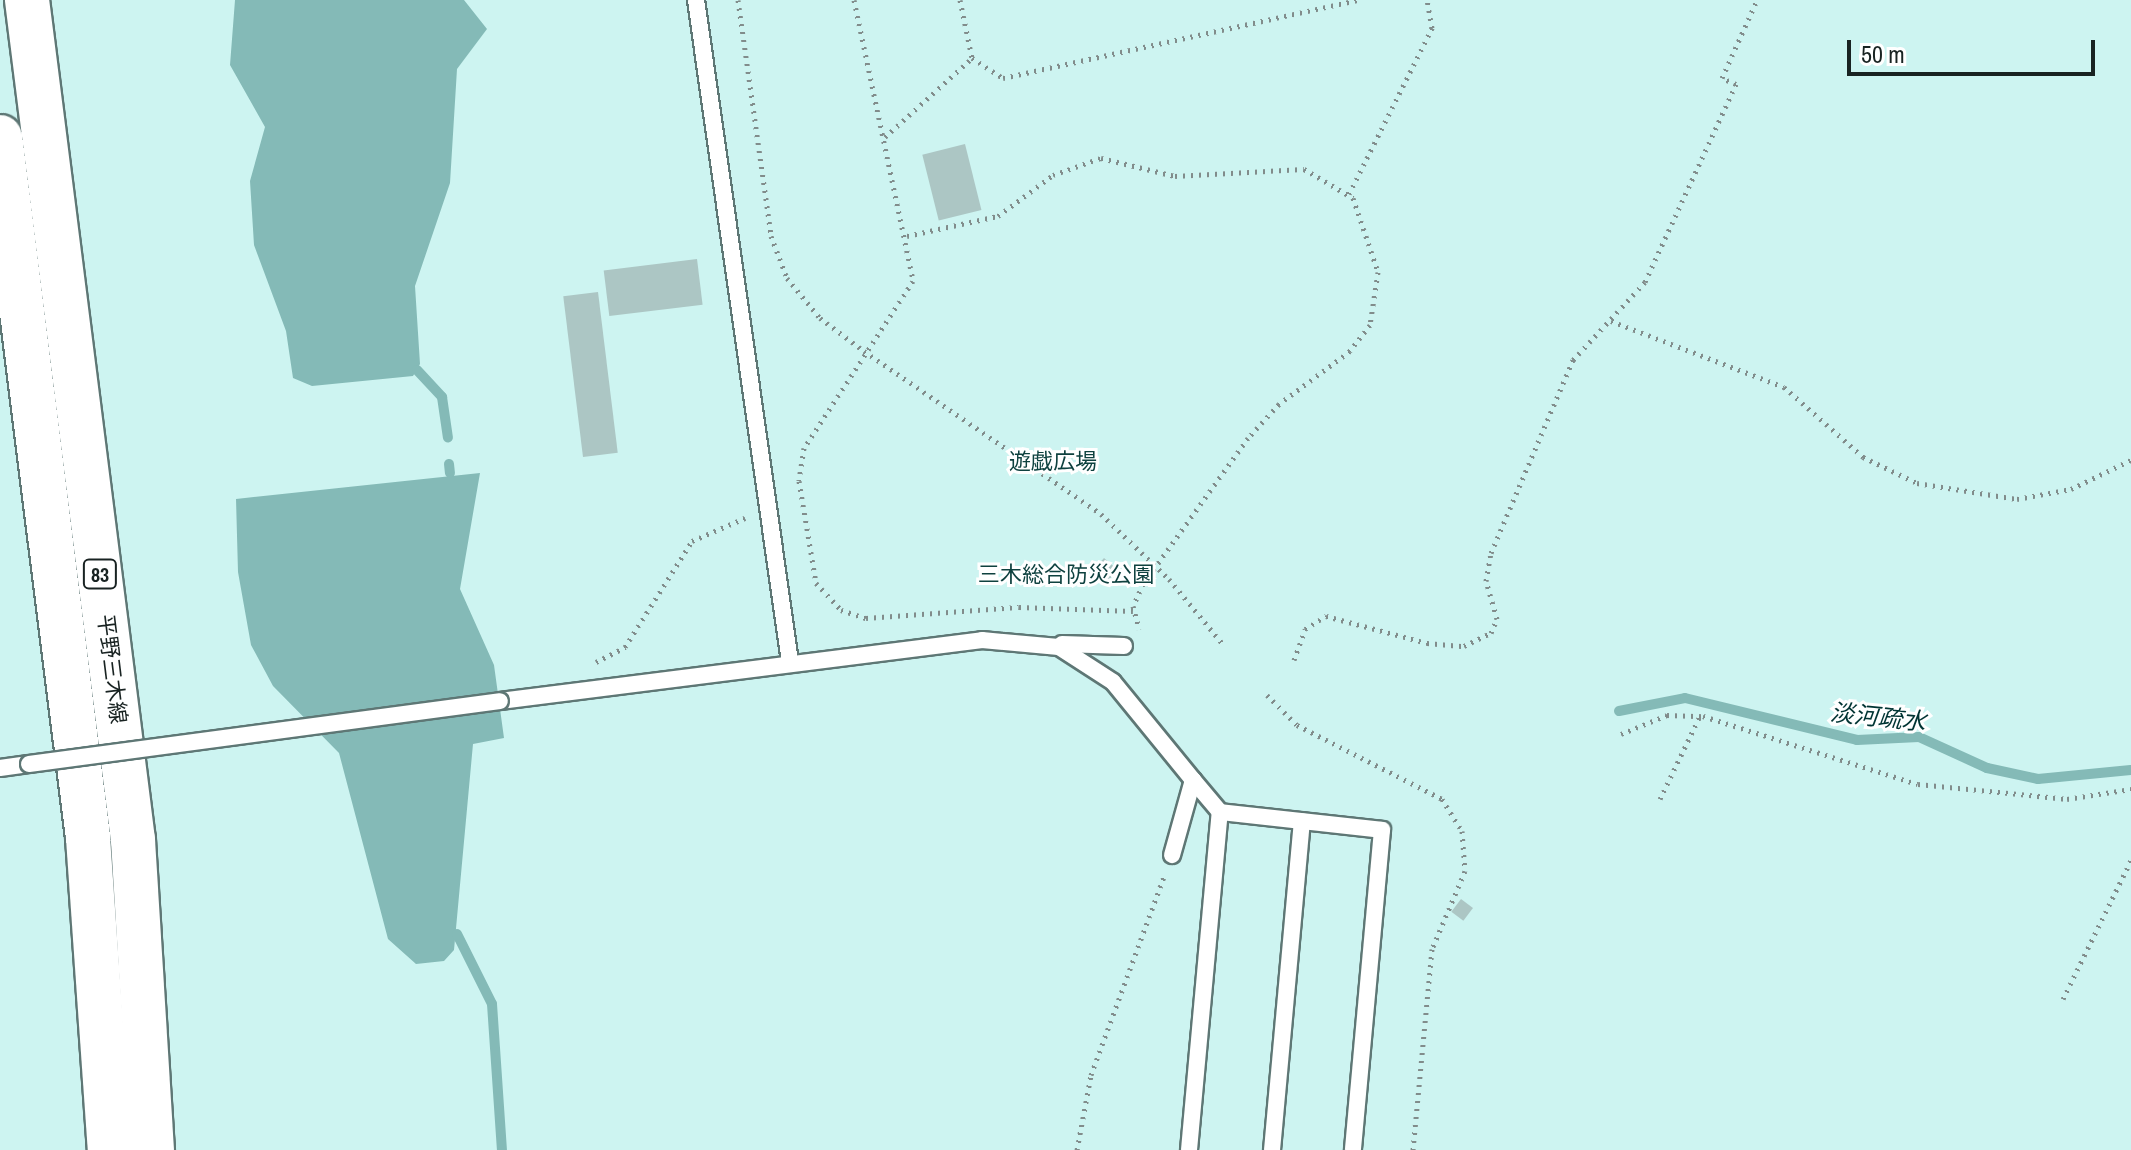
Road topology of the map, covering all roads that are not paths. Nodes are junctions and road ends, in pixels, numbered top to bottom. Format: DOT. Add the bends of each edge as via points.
graph roads {
  1 [pos="27,0"];
  2 [pos="696,0"];
  3 [pos="0,137"];
  4 [pos="1040,644"];
  5 [pos="1124,646"];
  6 [pos="790,662"];
  7 [pos="0,768"];
  8 [pos="1193,780"];
  9 [pos="1220,812"];
  10 [pos="1302,821"];
  11 [pos="1172,855"];
  12 [pos="110,1150"];
  13 [pos="152,1150"];
  14 [pos="1189,1150"];
  15 [pos="1272,1150"];
  16 [pos="1353,1150"];
  1 -- 13 [label="main road, 平野三木線 / 83" via="133,840"];
  2 -- 6 [label="lane"];
  3 -- 12 [label="main road, 平野三木線 / 83" via="88,838"];
  4 -- 5 [label="lane"];
  4 -- 6 [label="lane" via="982,640"];
  4 -- 8 [label="lane" via="1076,654 1099,670"];
  6 -- 7 [label="lane, bridge"];
  8 -- 9 [label="lane"];
  8 -- 11 [label="lane"];
  9 -- 10 [label="lane"];
  9 -- 14 [label="lane"];
  10 -- 15 [label="lane"];
  10 -- 16 [label="lane" via="1382,830"];
}
